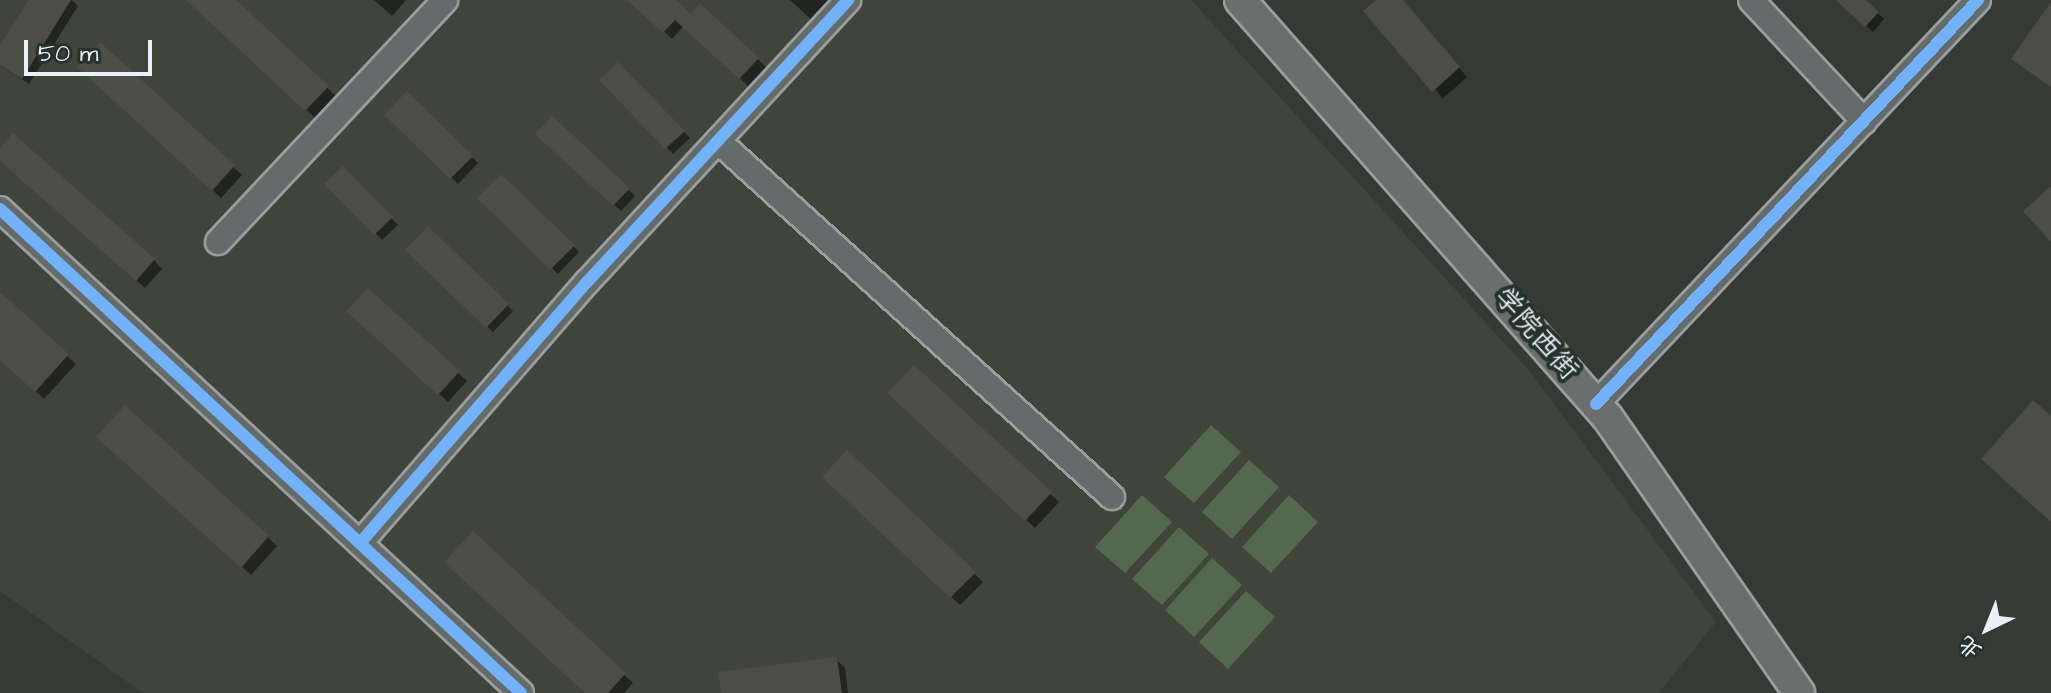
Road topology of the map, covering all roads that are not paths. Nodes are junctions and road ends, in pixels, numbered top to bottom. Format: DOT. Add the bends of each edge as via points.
graph roads {
  1 [pos="445,0"];
  2 [pos="848,0"];
  3 [pos="1240,0"];
  4 [pos="1264,0"];
  5 [pos="1751,0"];
  6 [pos="1978,0"];
  7 [pos="1864,121"];
  8 [pos="718,141"];
  9 [pos="0,209"];
  10 [pos="218,242"];
  11 [pos="1602,398"];
  12 [pos="1112,497"];
  13 [pos="360,543"];
  14 [pos="521,693"];
  15 [pos="1799,693"];
  16 [pos="1821,693"];
  1 -- 10 [label="street"];
  2 -- 8 [label="street"];
  3 -- 11 [label="main road, 学院西街"];
  4 -- 11 [label="main road, 学院西街"];
  5 -- 7 [label="street"];
  6 -- 7 [label="street"];
  7 -- 11 [label="street"];
  8 -- 12 [label="street"];
  8 -- 13 [label="street"];
  9 -- 13 [label="street"];
  11 -- 15 [label="main road, 学院西街"];
  11 -- 16 [label="main road, 学院西街"];
  13 -- 14 [label="street"];
}
